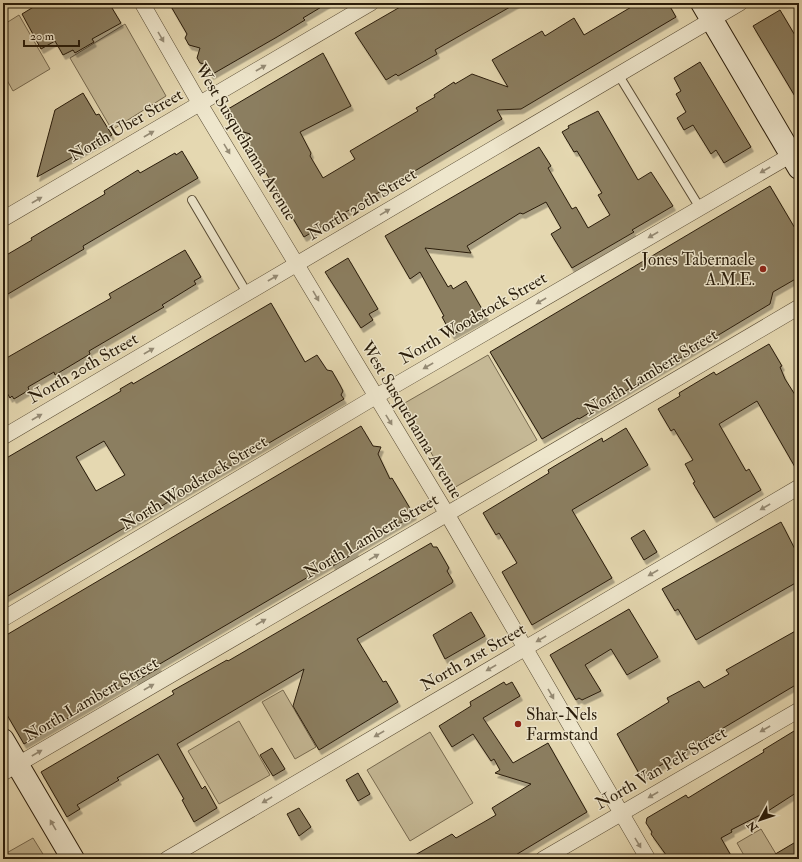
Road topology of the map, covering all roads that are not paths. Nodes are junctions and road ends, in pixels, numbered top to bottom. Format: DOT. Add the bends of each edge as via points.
graph roads {
  1 [pos="142,3"];
  2 [pos="371,3"];
  3 [pos="740,3"];
  4 [pos="707,11"];
  5 [pos="618,74"];
  6 [pos="200,104"];
  7 [pos="796,157"];
  8 [pos="192,200"];
  9 [pos="700,208"];
  10 [pos="3,219"];
  11 [pos="297,264"];
  12 [pos="247,293"];
  13 [pos="799,307"];
  14 [pos="375,397"];
  15 [pos="3,437"];
  16 [pos="799,487"];
  17 [pos="447,514"];
  18 [pos="3,619"];
  19 [pos="524,648"];
  20 [pos="799,710"];
  21 [pos="3,740"];
  22 [pos="10,768"];
  23 [pos="621,813"];
  24 [pos="73,859"];
  25 [pos="167,859"];
  26 [pos="543,859"];
  27 [pos="648,859"];
  1 -- 6 [label="street, West Susquehanna Avenue, one-way"];
  6 -- 2 [label="street, North Uber Street, one-way"];
  3 -- 4 [label="street, North 20th Street"];
  4 -- 5 [label="street, North 20th Street"];
  4 -- 7 [label="main road"];
  5 -- 9 [label="lane"];
  11 -- 5 [label="street, North 20th Street, one-way"];
  10 -- 6 [label="street, North Uber Street, one-way"];
  6 -- 11 [label="street, West Susquehanna Avenue, one-way"];
  7 -- 9 [label="street, North Woodstock Street, one-way"];
  8 -- 12 [label="lane"];
  9 -- 14 [label="street, North Woodstock Street, one-way"];
  12 -- 11 [label="street, North 20th Street, one-way"];
  11 -- 14 [label="street, West Susquehanna Avenue, one-way"];
  15 -- 12 [label="street, North 20th Street, one-way"];
  13 -- 17 [label="street, North Lambert Street"];
  14 -- 17 [label="street, West Susquehanna Avenue, one-way"];
  14 -- 18 [label="street, North Woodstock Street"];
  16 -- 19 [label="street, North 21st Street, one-way"];
  17 -- 19 [label="street, West Susquehanna Avenue"];
  22 -- 17 [label="street, North Lambert Street, one-way"];
  19 -- 23 [label="street, West Susquehanna Avenue, one-way"];
  19 -- 25 [label="street, North 21st Street, one-way"];
  20 -- 23 [label="street, North Van Pelt Street, one-way"];
  21 -- 22 [label="main road"];
  24 -- 22 [label="main road, one-way"];
  23 -- 26 [label="street, North Van Pelt Street"];
  23 -- 27 [label="street, West Susquehanna Avenue, one-way"];
}
